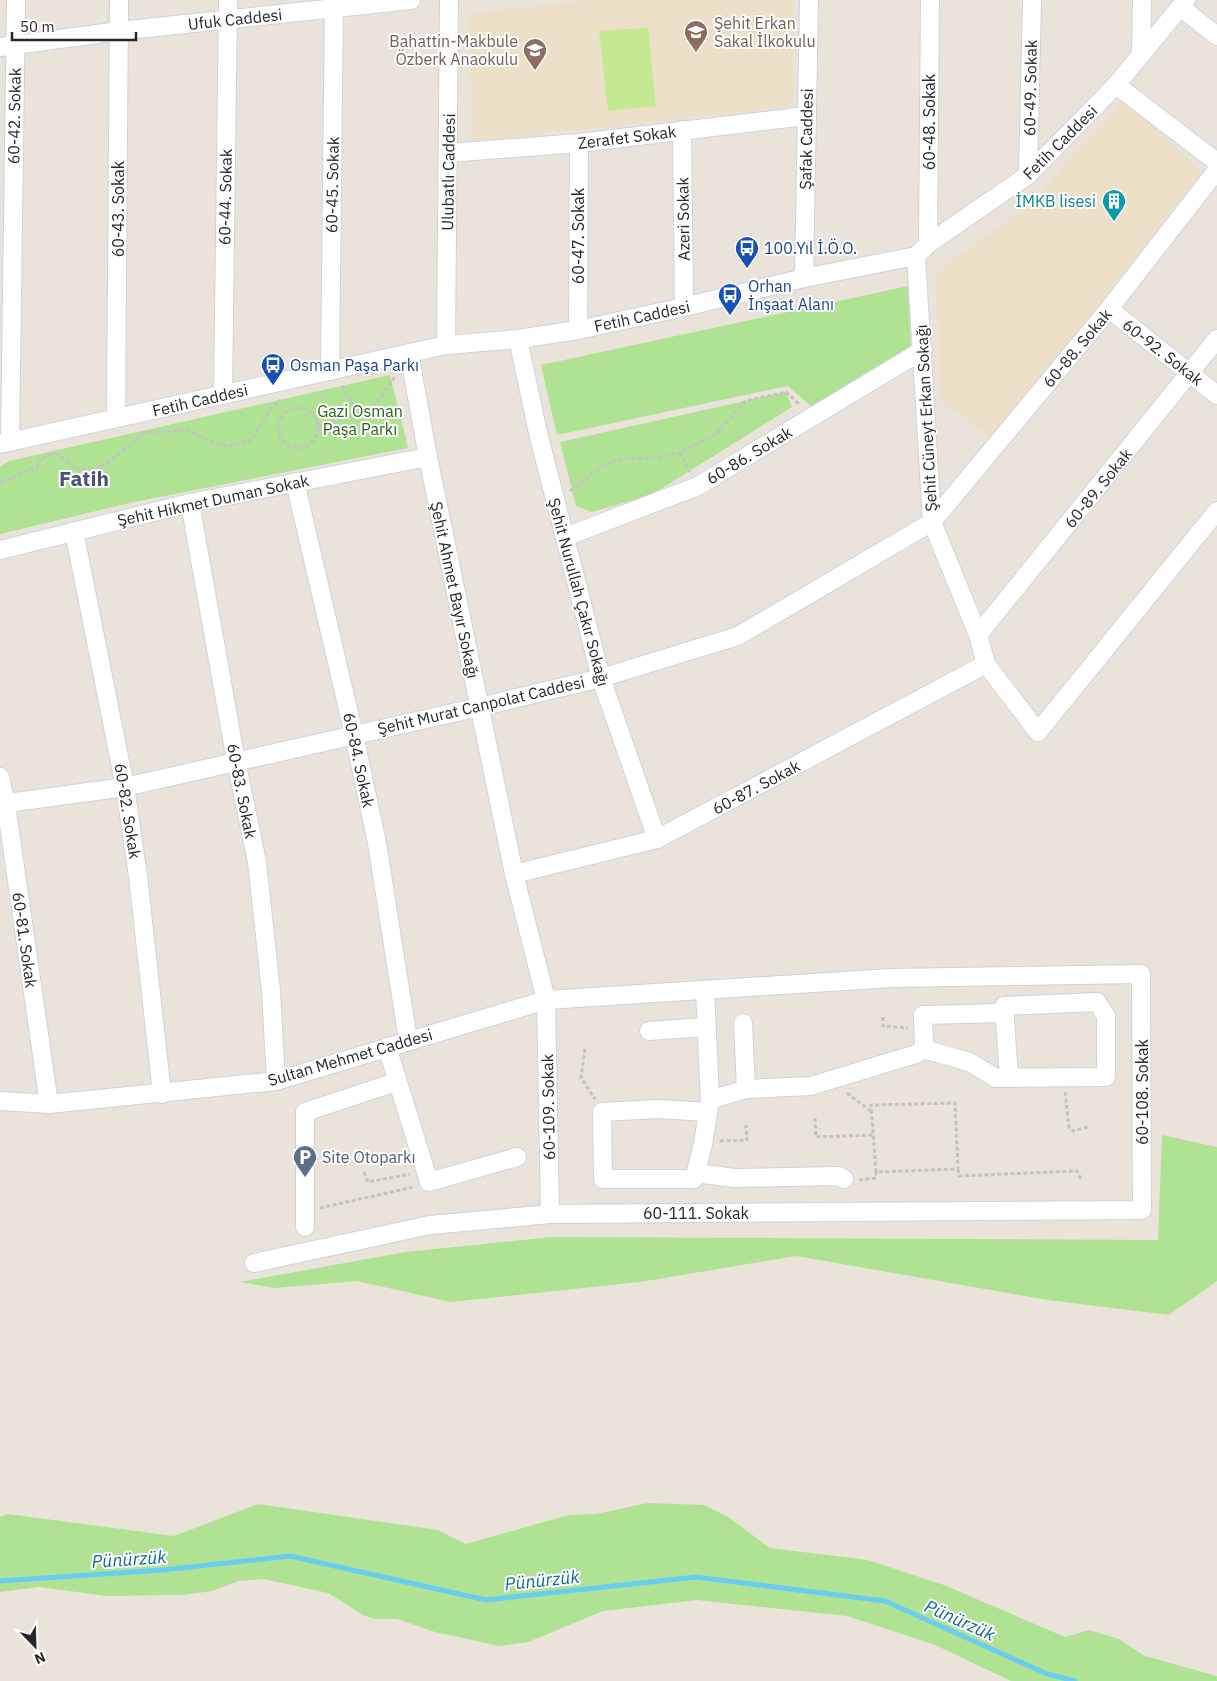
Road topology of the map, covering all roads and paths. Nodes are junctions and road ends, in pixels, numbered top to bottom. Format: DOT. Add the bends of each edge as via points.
graph roads {
  1 [pos="16,0"];
  2 [pos="120,0"];
  3 [pos="228,0"];
  4 [pos="411,0"];
  5 [pos="450,0"];
  6 [pos="809,0"];
  7 [pos="930,0"];
  8 [pos="1032,0"];
  9 [pos="1142,0"];
  10 [pos="1183,3"];
  11 [pos="334,5"];
  12 [pos="228,20"];
  13 [pos="119,31"];
  14 [pos="1217,36"];
  15 [pos="8,46"];
  16 [pos="1141,53"];
  17 [pos="1116,85"];
  18 [pos="806,116"];
  19 [pos="682,130"];
  20 [pos="579,143"];
  21 [pos="448,153"];
  22 [pos="1217,162"];
  23 [pos="1217,170"];
  24 [pos="1028,175"];
  25 [pos="922,250"];
  26 [pos="804,278"];
  27 [pos="684,307"];
  28 [pos="1109,309"];
  29 [pos="578,330"];
  30 [pos="518,339"];
  31 [pos="1217,339"];
  32 [pos="446,345"];
  33 [pos="923,350"];
  34 [pos="409,353"];
  35 [pos="1191,373"];
  36 [pos="333,378"];
  37 [pos="223,395"];
  38 [pos="1217,395"];
  39 [pos="283,398"];
  40 [pos="359,415"];
  41 [pos="813,417"];
  42 [pos="116,418"];
  43 [pos="319,426"];
  44 [pos="5,443"];
  45 [pos="680,453"];
  46 [pos="428,457"];
  47 [pos="295,482"];
  48 [pos="0,483"];
  49 [pos="697,486"];
  50 [pos="190,503"];
  51 [pos="556,503"];
  52 [pos="1217,511"];
  53 [pos="932,522"];
  54 [pos="74,531"];
  55 [pos="565,537"];
  56 [pos="0,550"];
  57 [pos="978,635"];
  58 [pos="986,664"];
  59 [pos="601,678"];
  60 [pos="479,707"];
  61 [pos="354,735"];
  62 [pos="236,760"];
  63 [pos="0,776"];
  64 [pos="125,787"];
  65 [pos="3,804"];
  66 [pos="657,839"];
  67 [pos="514,874"];
  68 [pos="1141,974"];
  69 [pos="705,990"];
  70 [pos="546,1000"];
  71 [pos="1004,1013"];
  72 [pos="883,1017"];
  73 [pos="743,1023"];
  74 [pos="706,1027"];
  75 [pos="923,1028"];
  76 [pos="649,1031"];
  77 [pos="408,1040"];
  78 [pos="387,1047"];
  79 [pos="584,1049"];
  80 [pos="924,1049"];
  81 [pos="1064,1077"];
  82 [pos="834,1078"];
  83 [pos="1009,1078"];
  84 [pos="276,1081"];
  85 [pos="396,1082"];
  86 [pos="746,1090"];
  87 [pos="162,1094"];
  88 [pos="0,1100"];
  89 [pos="49,1104"];
  90 [pos="708,1106"];
  91 [pos="602,1112"];
  92 [pos="872,1112"];
  93 [pos="815,1118"];
  94 [pos="746,1125"];
  95 [pos="1088,1127"];
  96 [pos="874,1135"];
  97 [pos="704,1144"];
  98 [pos="517,1157"];
  99 [pos="958,1169"];
  100 [pos="364,1172"];
  101 [pos="876,1172"];
  102 [pos="696,1173"];
  103 [pos="427,1177"];
  104 [pos="844,1179"];
  105 [pos="1081,1179"];
  106 [pos="1142,1210"];
  107 [pos="550,1214"];
  108 [pos="305,1219"];
  109 [pos="254,1263"];
  1 -- 15 [label="street, 60-42. Sokak"];
  2 -- 13 [label="street, 60-43. Sokak"];
  3 -- 12 [label="street, 60-44. Sokak"];
  4 -- 11 [label="street, Ufuk Caddesi"];
  5 -- 21 [label="street, Ulubatlı Caddesi"];
  6 -- 18 [label="street, Şafak Caddesi"];
  7 -- 25 [label="street, 60-48. Sokak"];
  8 -- 24 [label="street, 60-49. Sokak"];
  9 -- 16 [label="street"];
  10 -- 14 [label="street"];
  10 -- 16 [label="street, Fetih Caddesi"];
  11 -- 12 [label="street, Ufuk Caddesi"];
  11 -- 36 [label="street, 60-45. Sokak"];
  12 -- 13 [label="street, Ufuk Caddesi"];
  12 -- 37 [label="street, 60-44. Sokak"];
  13 -- 15 [label="street, Ufuk Caddesi"];
  13 -- 42 [label="street, 60-43. Sokak"];
  15 -- 44 [label="street, 60-42. Sokak"];
  16 -- 17 [label="street, Fetih Caddesi"];
  17 -- 22 [label="street"];
  17 -- 24 [label="street, Fetih Caddesi"];
  18 -- 19 [label="street, Zerafet Sokak"];
  18 -- 26 [label="street, Şafak Caddesi"];
  19 -- 20 [label="street, Zerafet Sokak"];
  19 -- 27 [label="street, Azeri Sokak"];
  20 -- 21 [label="street, Zerafet Sokak"];
  20 -- 29 [label="street, 60-47. Sokak"];
  21 -- 32 [label="street, Ulubatlı Caddesi"];
  23 -- 28 [label="street, 60-88. Sokak"];
  24 -- 25 [label="street, Fetih Caddesi"];
  25 -- 26 [label="street, Fetih Caddesi"];
  25 -- 33 [label="street, Şehit Cüneyt Erkan Sokağı"];
  26 -- 27 [label="street, Fetih Caddesi"];
  27 -- 29 [label="street, Fetih Caddesi"];
  28 -- 35 [label="street, 60-92. Sokak"];
  28 -- 53 [label="street, 60-88. Sokak"];
  29 -- 30 [label="street, Fetih Caddesi"];
  30 -- 32 [label="street, Fetih Caddesi"];
  30 -- 51 [label="street, Şehit Nurullah Çakır Sokağı"];
  31 -- 35 [label="street, 60-89. Sokak"];
  32 -- 34 [label="street, Fetih Caddesi"];
  33 -- 41 [label="street, 60-86. Sokak"];
  33 -- 53 [label="street, Şehit Cüneyt Erkan Sokağı"];
  34 -- 36 [label="street, Fetih Caddesi"];
  34 -- 40 [label="path" via="384,396 373,408"];
  34 -- 46 [label="street, Şehit Ahmet Bayır Sokağı"];
  35 -- 38 [label="street, 60-92. Sokak"];
  35 -- 57 [label="street, 60-89. Sokak"];
  36 -- 37 [label="street, Fetih Caddesi"];
  36 -- 40 [label="path" via="344,386"];
  37 -- 42 [label="street, Fetih Caddesi"];
  39 -- 48 [label="path" via="272,407 251,440 230,446 208,441 188,430 144,433 116,458 95,470 78,469 55,453 41,458 37,467"];
  40 -- 43 [label="path"];
  41 -- 45 [label="path" via="786,392 745,401 718,432"];
  41 -- 49 [label="street, 60-86. Sokak"];
  42 -- 44 [label="street, Fetih Caddesi"];
  43 -- 43 [label="path" via="312,444 300,448 283,442 278,430 285,413 297,408 309,411"];
  45 -- 49 [label="path"];
  45 -- 51 [label="path" via="617,459 594,472"];
  46 -- 47 [label="street, Şehit Hikmet Duman Sokak"];
  46 -- 60 [label="street, Şehit Ahmet Bayır Sokağı"];
  47 -- 50 [label="street, Şehit Hikmet Duman Sokak"];
  47 -- 61 [label="street, 60-84. Sokak"];
  49 -- 55 [label="street, 60-86. Sokak"];
  50 -- 54 [label="street, Şehit Hikmet Duman Sokak"];
  50 -- 62 [label="street, 60-83. Sokak"];
  51 -- 55 [label="street, Şehit Nurullah Çakır Sokağı"];
  52 -- 58 [label="street, Şehit Cüneyt Erkan Sokağı" via="1038,732"];
  53 -- 57 [label="street, Şehit Cüneyt Erkan Sokağı"];
  53 -- 59 [label="street, Şehit Murat Canpolat Caddesi" via="738,636"];
  54 -- 56 [label="street, Şehit Hikmet Duman Sokak"];
  54 -- 64 [label="street, 60-82. Sokak"];
  55 -- 59 [label="street, Şehit Nurullah Çakır Sokağı"];
  57 -- 58 [label="street, Şehit Cüneyt Erkan Sokağı"];
  58 -- 66 [label="street, 60-87. Sokak"];
  59 -- 60 [label="street, Şehit Murat Canpolat Caddesi"];
  59 -- 66 [label="street, Şehit Nurullah Çakır Sokağı"];
  60 -- 61 [label="street, Şehit Murat Canpolat Caddesi"];
  60 -- 67 [label="street, Şehit Ahmet Bayır Sokağı"];
  61 -- 62 [label="street, Şehit Murat Canpolat Caddesi"];
  61 -- 77 [label="street, 60-84. Sokak" via="376,843"];
  62 -- 64 [label="street, Şehit Murat Canpolat Caddesi"];
  62 -- 84 [label="street, 60-83. Sokak" via="257,862 271,991"];
  63 -- 65 [label="street, 60-81. Sokak"];
  64 -- 65 [label="street, Şehit Murat Canpolat Caddesi"];
  64 -- 87 [label="street, 60-82. Sokak"];
  65 -- 89 [label="street, 60-81. Sokak"];
  66 -- 67 [label="street, 60-87. Sokak"];
  67 -- 70 [label="street, Şehit Ahmet Bayır Sokağı"];
  68 -- 69 [label="street, Sultan Mehmet Caddesi" via="891,978"];
  68 -- 106 [label="street, 60-108. Sokak"];
  69 -- 70 [label="street, Sultan Mehmet Caddesi"];
  69 -- 74 [label="street"];
  70 -- 77 [label="street, Sultan Mehmet Caddesi"];
  70 -- 107 [label="street, 60-109. Sokak"];
  71 -- 75 [label="street" via="923,1015"];
  71 -- 81 [label="street" via="1004,1006 1097,1002 1106,1016 1106,1077"];
  71 -- 83 [label="street"];
  72 -- 75 [label="path" via="883,1026"];
  73 -- 86 [label="street"];
  74 -- 76 [label="street"];
  74 -- 90 [label="street"];
  75 -- 80 [label="street"];
  77 -- 78 [label="street, Sultan Mehmet Caddesi"];
  78 -- 84 [label="street, Sultan Mehmet Caddesi"];
  78 -- 85 [label="street"];
  79 -- 91 [label="path" via="581,1078"];
  80 -- 82 [label="street"];
  80 -- 83 [label="street" via="969,1062 996,1078"];
  81 -- 83 [label="street"];
  81 -- 95 [label="path" via="1068,1127 1073,1131"];
  82 -- 86 [label="street" via="810,1086"];
  82 -- 92 [label="path" via="849,1096"];
  84 -- 87 [label="street, Sultan Mehmet Caddesi"];
  85 -- 103 [label="street"];
  85 -- 108 [label="street" via="305,1112"];
  86 -- 90 [label="street"];
  87 -- 89 [label="street, Sultan Mehmet Caddesi"];
  88 -- 89 [label="street, Sultan Mehmet Caddesi"];
  90 -- 91 [label="street"];
  90 -- 97 [label="street"];
  91 -- 102 [label="street" via="603,1179 694,1179"];
  92 -- 96 [label="path"];
  92 -- 99 [label="path" via="871,1105 955,1103"];
  93 -- 96 [label="path" via="816,1137"];
  94 -- 97 [label="path" via="747,1140"];
  96 -- 101 [label="path"];
  97 -- 102 [label="street"];
  98 -- 103 [label="street"];
  99 -- 101 [label="path"];
  99 -- 105 [label="path" via="959,1176 1077,1171"];
  100 -- 103 [label="path" via="368,1182"];
  101 -- 104 [label="path" via="876,1178"];
  102 -- 104 [label="street" via="734,1178 839,1176"];
  103 -- 108 [label="path" via="422,1186"];
  106 -- 107 [label="street, 60-111. Sokak"];
  107 -- 109 [label="street, 60-111. Sokak" via="430,1225"];
}
